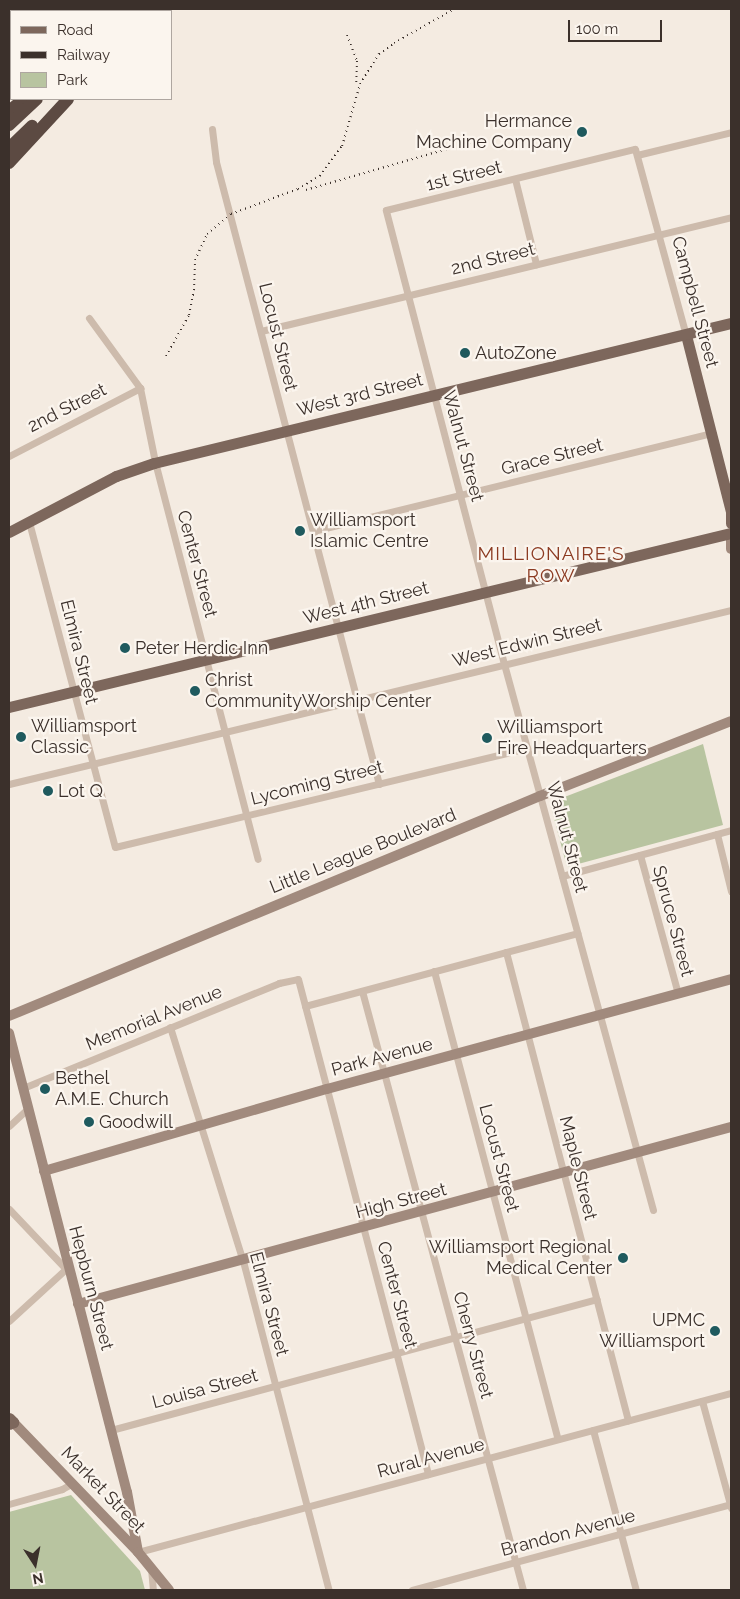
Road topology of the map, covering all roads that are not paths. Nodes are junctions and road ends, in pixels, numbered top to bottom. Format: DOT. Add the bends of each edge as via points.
graph roads {
  1 [pos="23,100"];
  2 [pos="36,100"];
  3 [pos="60,100"];
  4 [pos="67,100"];
  5 [pos="9,111"];
  6 [pos="9,125"];
  7 [pos="212,129"];
  8 [pos="731,132"];
  9 [pos="9,148"];
  10 [pos="636,152"];
  11 [pos="9,163"];
  12 [pos="516,179"];
  13 [pos="386,210"];
  14 [pos="731,217"];
  15 [pos="659,234"];
  16 [pos="536,264"];
  17 [pos="408,295"];
  18 [pos="89,318"];
  19 [pos="731,324"];
  20 [pos="262,331"];
  21 [pos="686,335"];
  22 [pos="140,388"];
  23 [pos="434,395"];
  24 [pos="287,431"];
  25 [pos="711,433"];
  26 [pos="9,456"];
  27 [pos="155,462"];
  28 [pos="461,495"];
  29 [pos="29,522"];
  30 [pos="731,523"];
  31 [pos="313,531"];
  32 [pos="9,532"];
  33 [pos="731,534"];
  34 [pos="731,548"];
  35 [pos="486,592"];
  36 [pos="731,610"];
  37 [pos="338,628"];
  38 [pos="207,660"];
  39 [pos="504,664"];
  40 [pos="74,692"];
  41 [pos="357,700"];
  42 [pos="9,706"];
  43 [pos="731,721"];
  44 [pos="225,732"];
  45 [pos="527,748"];
  46 [pos="93,764"];
  47 [pos="9,784"];
  48 [pos="379,784"];
  49 [pos="540,796"];
  50 [pos="247,816"];
  51 [pos="731,830"];
  52 [pos="717,834"];
  53 [pos="115,847"];
  54 [pos="640,855"];
  55 [pos="258,859"];
  56 [pos="562,876"];
  57 [pos="731,891"];
  58 [pos="577,933"];
  59 [pos="506,952"];
  60 [pos="434,971"];
  61 [pos="298,979"];
  62 [pos="731,980"];
  63 [pos="362,991"];
  64 [pos="678,994"];
  65 [pos="305,1006"];
  66 [pos="9,1016"];
  67 [pos="599,1016"];
  68 [pos="170,1028"];
  69 [pos="9,1033"];
  70 [pos="528,1035"];
  71 [pos="456,1054"];
  72 [pos="385,1073"];
  73 [pos="23,1088"];
  74 [pos="327,1089"];
  75 [pos="28,1108"];
  76 [pos="9,1126"];
  77 [pos="201,1126"];
  78 [pos="731,1127"];
  79 [pos="637,1153"];
  80 [pos="44,1171"];
  81 [pos="563,1174"];
  82 [pos="493,1193"];
  83 [pos="9,1209"];
  84 [pos="653,1210"];
  85 [pos="422,1212"];
  86 [pos="363,1227"];
  87 [pos="243,1260"];
  88 [pos="66,1267"];
  89 [pos="597,1299"];
  90 [pos="78,1304"];
  91 [pos="527,1319"];
  92 [pos="9,1321"];
  93 [pos="455,1338"];
  94 [pos="396,1352"];
  95 [pos="276,1386"];
  96 [pos="731,1393"];
  97 [pos="702,1401"];
  98 [pos="628,1420"];
  99 [pos="10,1421"];
  100 [pos="111,1430"];
  101 [pos="593,1430"];
  102 [pos="558,1439"];
  103 [pos="488,1458"];
  104 [pos="428,1474"];
  105 [pos="72,1484"];
  106 [pos="9,1504"];
  107 [pos="731,1505"];
  108 [pos="307,1507"];
  109 [pos="621,1534"];
  110 [pos="138,1552"];
  111 [pos="516,1562"];
  112 [pos="151,1568"];
  113 [pos="153,1590"];
  114 [pos="169,1590"];
  115 [pos="329,1590"];
  116 [pos="412,1590"];
  117 [pos="524,1590"];
  118 [pos="636,1590"];
  1 -- 5 [label="highway"];
  2 -- 6 [label="highway"];
  3 -- 9 [label="highway"];
  4 -- 11 [label="highway"];
  7 -- 20 [label="street, Locust Street" via="216,162"];
  8 -- 10 [label="street, 1st Street"];
  10 -- 12 [label="street, 1st Street"];
  10 -- 15 [label="street, Campbell Street"];
  12 -- 13 [label="street, 1st Street"];
  12 -- 16 [label="street"];
  13 -- 17 [label="street, Walnut Street"];
  14 -- 15 [label="street, 2nd Street"];
  15 -- 16 [label="street, 2nd Street"];
  15 -- 21 [label="street, Campbell Street"];
  16 -- 17 [label="street, 2nd Street"];
  17 -- 20 [label="street, 2nd Street"];
  17 -- 23 [label="street, Walnut Street"];
  18 -- 22 [label="street, Center Street"];
  19 -- 21 [label="main road, West 3rd Street"];
  20 -- 24 [label="street, Locust Street"];
  21 -- 23 [label="main road, West 3rd Street"];
  21 -- 25 [label="main road, Campbell Street"];
  22 -- 26 [label="street, 2nd Street"];
  22 -- 27 [label="street, Center Street"];
  23 -- 24 [label="main road, West 3rd Street"];
  23 -- 28 [label="street, Walnut Street"];
  24 -- 27 [label="main road, West 3rd Street"];
  24 -- 31 [label="street, Locust Street"];
  25 -- 28 [label="street, Grace Street"];
  25 -- 30 [label="main road, Campbell Street"];
  27 -- 29 [label="main road, West 3rd Street" via="116,476"];
  27 -- 38 [label="street, Center Street"];
  28 -- 31 [label="street, Grace Street"];
  28 -- 35 [label="street, Walnut Street"];
  29 -- 32 [label="main road, West 3rd Street"];
  29 -- 40 [label="street, Elmira Street"];
  31 -- 37 [label="street, Locust Street"];
  33 -- 34 [label="street"];
  33 -- 35 [label="main road, West 4th Street"];
  35 -- 37 [label="main road, West 4th Street"];
  35 -- 39 [label="street, Walnut Street"];
  36 -- 39 [label="street, West Edwin Street"];
  37 -- 38 [label="main road, West 4th Street"];
  37 -- 41 [label="street, Locust Street"];
  38 -- 40 [label="main road, West 4th Street"];
  38 -- 44 [label="street, Center Street"];
  39 -- 41 [label="street, West Edwin Street"];
  39 -- 45 [label="street, Walnut Street"];
  40 -- 42 [label="main road, West 4th Street"];
  40 -- 46 [label="street, Elmira Street"];
  41 -- 44 [label="street, West Edwin Street"];
  41 -- 48 [label="street, Locust Street"];
  43 -- 49 [label="street, Little League Boulevard"];
  44 -- 46 [label="street, West Edwin Street"];
  44 -- 50 [label="street, Center Street"];
  45 -- 48 [label="street, Lycoming Street"];
  45 -- 49 [label="street, Walnut Street"];
  46 -- 47 [label="street, West Edwin Street"];
  46 -- 53 [label="street, Elmira Street"];
  48 -- 50 [label="street, Lycoming Street"];
  49 -- 56 [label="street, Walnut Street"];
  49 -- 66 [label="street, Little League Boulevard"];
  50 -- 53 [label="street, Lycoming Street"];
  50 -- 55 [label="street, Center Street"];
  51 -- 52 [label="street"];
  52 -- 54 [label="street"];
  52 -- 57 [label="street"];
  54 -- 56 [label="street"];
  54 -- 64 [label="street, Spruce Street"];
  56 -- 58 [label="street, Walnut Street"];
  58 -- 59 [label="street"];
  58 -- 67 [label="street, Walnut Street"];
  59 -- 60 [label="street"];
  59 -- 70 [label="street, Maple Street"];
  60 -- 63 [label="street"];
  60 -- 71 [label="street, Locust Street"];
  61 -- 65 [label="street, Center Street"];
  61 -- 68 [label="street, Memorial Avenue" via="279,983"];
  62 -- 64 [label="street, Park Avenue"];
  63 -- 65 [label="street"];
  63 -- 72 [label="street, Cherry Street"];
  64 -- 67 [label="street, Park Avenue"];
  65 -- 74 [label="street, Center Street"];
  67 -- 70 [label="street, Park Avenue"];
  67 -- 79 [label="street, Walnut Street"];
  68 -- 73 [label="street, Memorial Avenue"];
  68 -- 77 [label="street, Elmira Street"];
  69 -- 73 [label="street, Hepburn Street"];
  70 -- 71 [label="street, Park Avenue"];
  70 -- 81 [label="street, Maple Street"];
  71 -- 72 [label="street, Park Avenue"];
  71 -- 82 [label="street, Locust Street"];
  72 -- 74 [label="street, Park Avenue"];
  72 -- 85 [label="street, Cherry Street"];
  73 -- 75 [label="street, Hepburn Street"];
  74 -- 77 [label="street, Park Avenue"];
  74 -- 86 [label="street, Center Street"];
  75 -- 76 [label="street"];
  75 -- 80 [label="street, Hepburn Street"];
  77 -- 80 [label="street, Park Avenue"];
  77 -- 87 [label="street, Elmira Street"];
  78 -- 79 [label="street, High Street"];
  79 -- 81 [label="street, High Street"];
  79 -- 84 [label="street, Walnut Street"];
  80 -- 88 [label="street, Hepburn Street"];
  81 -- 82 [label="street, High Street"];
  81 -- 89 [label="street, Maple Street"];
  82 -- 85 [label="street, High Street"];
  82 -- 91 [label="street, Locust Street"];
  83 -- 88 [label="street"];
  85 -- 86 [label="street, High Street"];
  85 -- 93 [label="street, Cherry Street"];
  86 -- 87 [label="street, High Street"];
  86 -- 94 [label="street, Center Street"];
  87 -- 90 [label="street, High Street"];
  87 -- 95 [label="street, Elmira Street"];
  88 -- 90 [label="street, Hepburn Street"];
  88 -- 92 [label="street"];
  89 -- 91 [label="street, Louisa Street"];
  89 -- 98 [label="street, Maple Street"];
  90 -- 100 [label="street, Hepburn Street"];
  91 -- 93 [label="street, Louisa Street"];
  91 -- 102 [label="street, Locust Street"];
  93 -- 94 [label="street, Louisa Street"];
  93 -- 103 [label="street, Cherry Street"];
  94 -- 95 [label="street, Louisa Street"];
  94 -- 104 [label="street, Center Street"];
  95 -- 100 [label="street, Louisa Street"];
  95 -- 108 [label="street, Elmira Street"];
  96 -- 97 [label="street, Rural Avenue"];
  97 -- 98 [label="street, Rural Avenue"];
  97 -- 107 [label="street"];
  98 -- 101 [label="street, Rural Avenue"];
  99 -- 105 [label="street, Market Street"];
  100 -- 110 [label="street, Hepburn Street" via="134,1518"];
  101 -- 102 [label="street, Rural Avenue"];
  101 -- 109 [label="street"];
  102 -- 103 [label="street, Rural Avenue"];
  103 -- 104 [label="street, Rural Avenue"];
  103 -- 111 [label="street, Cherry Street"];
  104 -- 108 [label="street, Rural Avenue"];
  105 -- 106 [label="street" via="62,1490"];
  105 -- 110 [label="street, Market Street"];
  107 -- 109 [label="street, Brandon Avenue"];
  108 -- 110 [label="street, Rural Avenue"];
  108 -- 115 [label="street, Elmira Street"];
  109 -- 111 [label="street, Brandon Avenue"];
  109 -- 118 [label="street"];
  110 -- 112 [label="street, Market Street"];
  111 -- 116 [label="street, Brandon Avenue"];
  111 -- 117 [label="street, Cherry Street"];
  112 -- 113 [label="street"];
  112 -- 114 [label="street, Market Street"];
}
